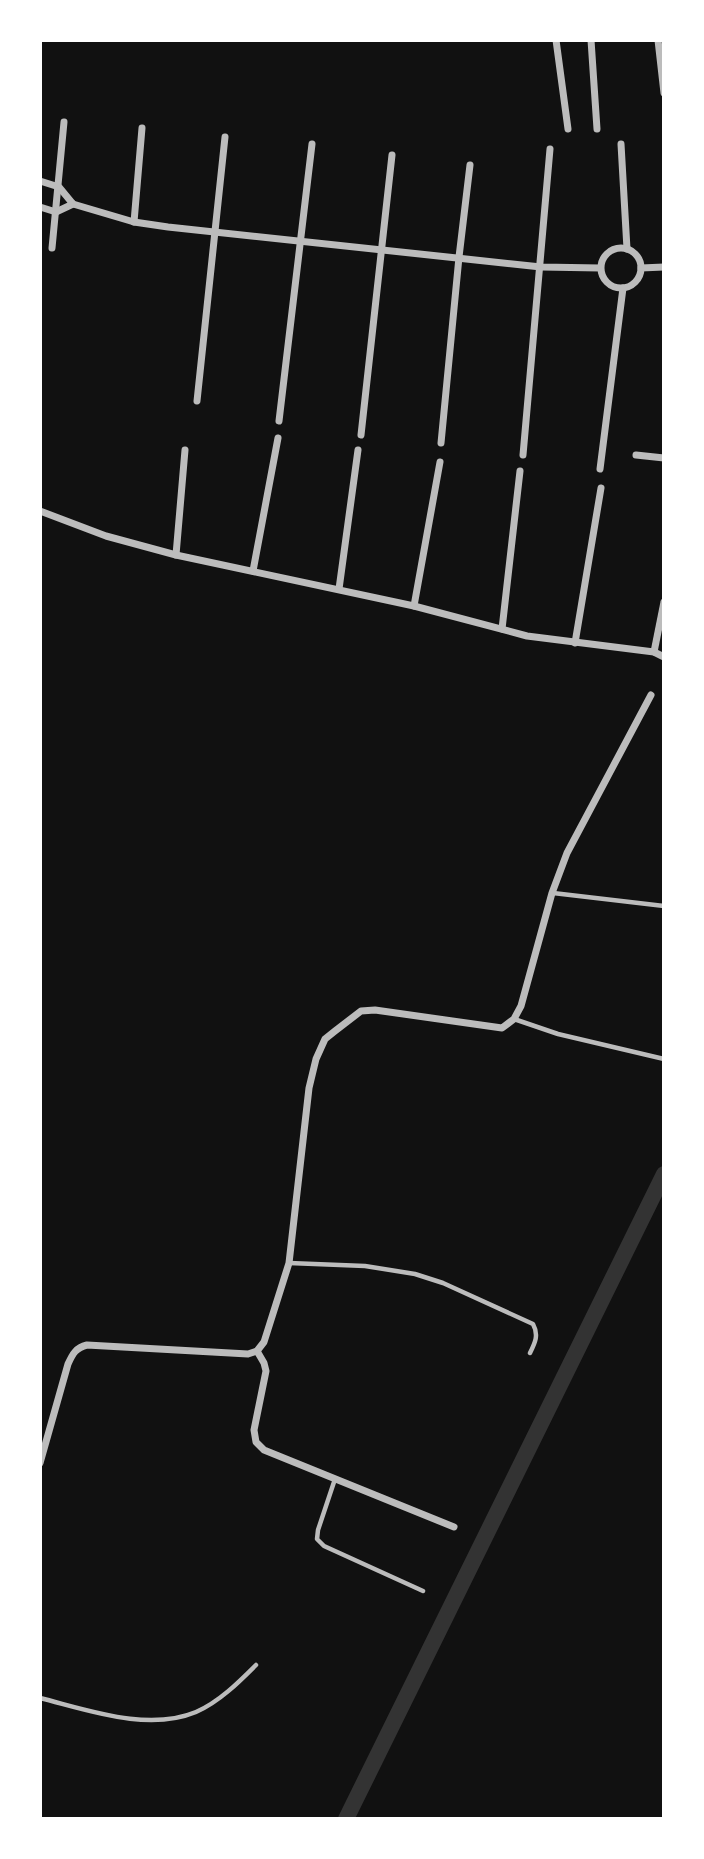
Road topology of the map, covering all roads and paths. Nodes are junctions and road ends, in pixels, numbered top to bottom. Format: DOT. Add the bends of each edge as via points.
graph roads {
  1 [pos="556,40"];
  2 [pos="590,40"];
  3 [pos="658,40"];
  4 [pos="664,93"];
  5 [pos="64,122"];
  6 [pos="142,128"];
  7 [pos="568,129"];
  8 [pos="597,129"];
  9 [pos="225,137"];
  10 [pos="312,144"];
  11 [pos="621,144"];
  12 [pos="551,149"];
  13 [pos="392,155"];
  14 [pos="470,165"];
  15 [pos="40,181"];
  16 [pos="59,187"];
  17 [pos="73,204"];
  18 [pos="40,206"];
  19 [pos="56,212"];
  20 [pos="134,222"];
  21 [pos="216,233"];
  22 [pos="300,242"];
  23 [pos="51,248"];
  24 [pos="380,249"];
  25 [pos="627,249"];
  26 [pos="459,257"];
  27 [pos="541,267"];
  28 [pos="664,267"];
  29 [pos="600,268"];
  30 [pos="641,268"];
  31 [pos="623,288"];
  32 [pos="197,401"];
  33 [pos="279,421"];
  34 [pos="361,435"];
  35 [pos="278,438"];
  36 [pos="442,443"];
  37 [pos="185,450"];
  38 [pos="358,450"];
  39 [pos="523,455"];
  40 [pos="636,455"];
  41 [pos="664,458"];
  42 [pos="440,462"];
  43 [pos="600,470"];
  44 [pos="520,471"];
  45 [pos="601,488"];
  46 [pos="40,511"];
  47 [pos="176,555"];
  48 [pos="253,570"];
  49 [pos="339,589"];
  50 [pos="664,602"];
  51 [pos="414,606"];
  52 [pos="502,629"];
  53 [pos="575,643"];
  54 [pos="654,652"];
  55 [pos="664,657"];
  56 [pos="651,695"];
  57 [pos="552,893"];
  58 [pos="664,906"];
  59 [pos="514,1019"];
  60 [pos="664,1059"];
  61 [pos="289,1263"];
  62 [pos="257,1351"];
  63 [pos="530,1353"];
  64 [pos="40,1463"];
  65 [pos="335,1478"];
  66 [pos="454,1527"];
  67 [pos="423,1591"];
  68 [pos="256,1665"];
  69 [pos="40,1698"];
  1 -- 7 [label="street"];
  2 -- 8 [label="street"];
  3 -- 4 [label="street"];
  5 -- 16 [label="street"];
  6 -- 20 [label="street"];
  9 -- 21 [label="street"];
  10 -- 22 [label="street"];
  11 -- 25 [label="street"];
  12 -- 27 [label="street"];
  13 -- 24 [label="street"];
  14 -- 26 [label="street"];
  15 -- 16 [label="street"];
  16 -- 17 [label="street"];
  16 -- 19 [label="street"];
  17 -- 19 [label="street"];
  17 -- 20 [label="street"];
  18 -- 19 [label="street"];
  19 -- 23 [label="street"];
  20 -- 21 [label="street"];
  21 -- 22 [label="street"];
  21 -- 32 [label="street"];
  22 -- 24 [label="street"];
  22 -- 33 [label="street"];
  24 -- 26 [label="street"];
  24 -- 34 [label="street"];
  25 -- 29 [label="street" via="608,253"];
  25 -- 30 [label="street"];
  26 -- 27 [label="street"];
  26 -- 36 [label="street"];
  27 -- 29 [label="street"];
  27 -- 39 [label="street"];
  28 -- 30 [label="street"];
  29 -- 31 [label="street" via="609,285"];
  30 -- 31 [label="street" via="634,284"];
  31 -- 43 [label="street"];
  35 -- 48 [label="street"];
  37 -- 47 [label="street"];
  38 -- 49 [label="street"];
  40 -- 41 [label="street"];
  42 -- 51 [label="street"];
  44 -- 52 [label="street"];
  45 -- 53 [label="street"];
  46 -- 47 [label="street"];
  47 -- 48 [label="street"];
  48 -- 49 [label="street"];
  49 -- 51 [label="street"];
  50 -- 54 [label="street"];
  51 -- 52 [label="street"];
  52 -- 53 [label="street"];
  53 -- 54 [label="street"];
  54 -- 55 [label="street"];
  56 -- 57 [label="street" via="567,853"];
  57 -- 58 [label="lane"];
  57 -- 59 [label="street"];
  59 -- 60 [label="lane"];
  59 -- 61 [label="street" via="502,1028 375,1010 361,1012 325,1040 309,1088"];
  61 -- 62 [label="street" via="264,1342"];
  61 -- 63 [label="lane" via="393,1269 443,1283 534,1324 537,1331"];
  62 -- 64 [label="street" via="79,1347 68,1364"];
  62 -- 65 [label="street" via="266,1371 254,1430 256,1442 264,1450"];
  65 -- 66 [label="street"];
  65 -- 67 [label="lane" via="317,1539"];
  68 -- 69 [label="lane" via="206,1707 171,1719 116,1715"];
}
